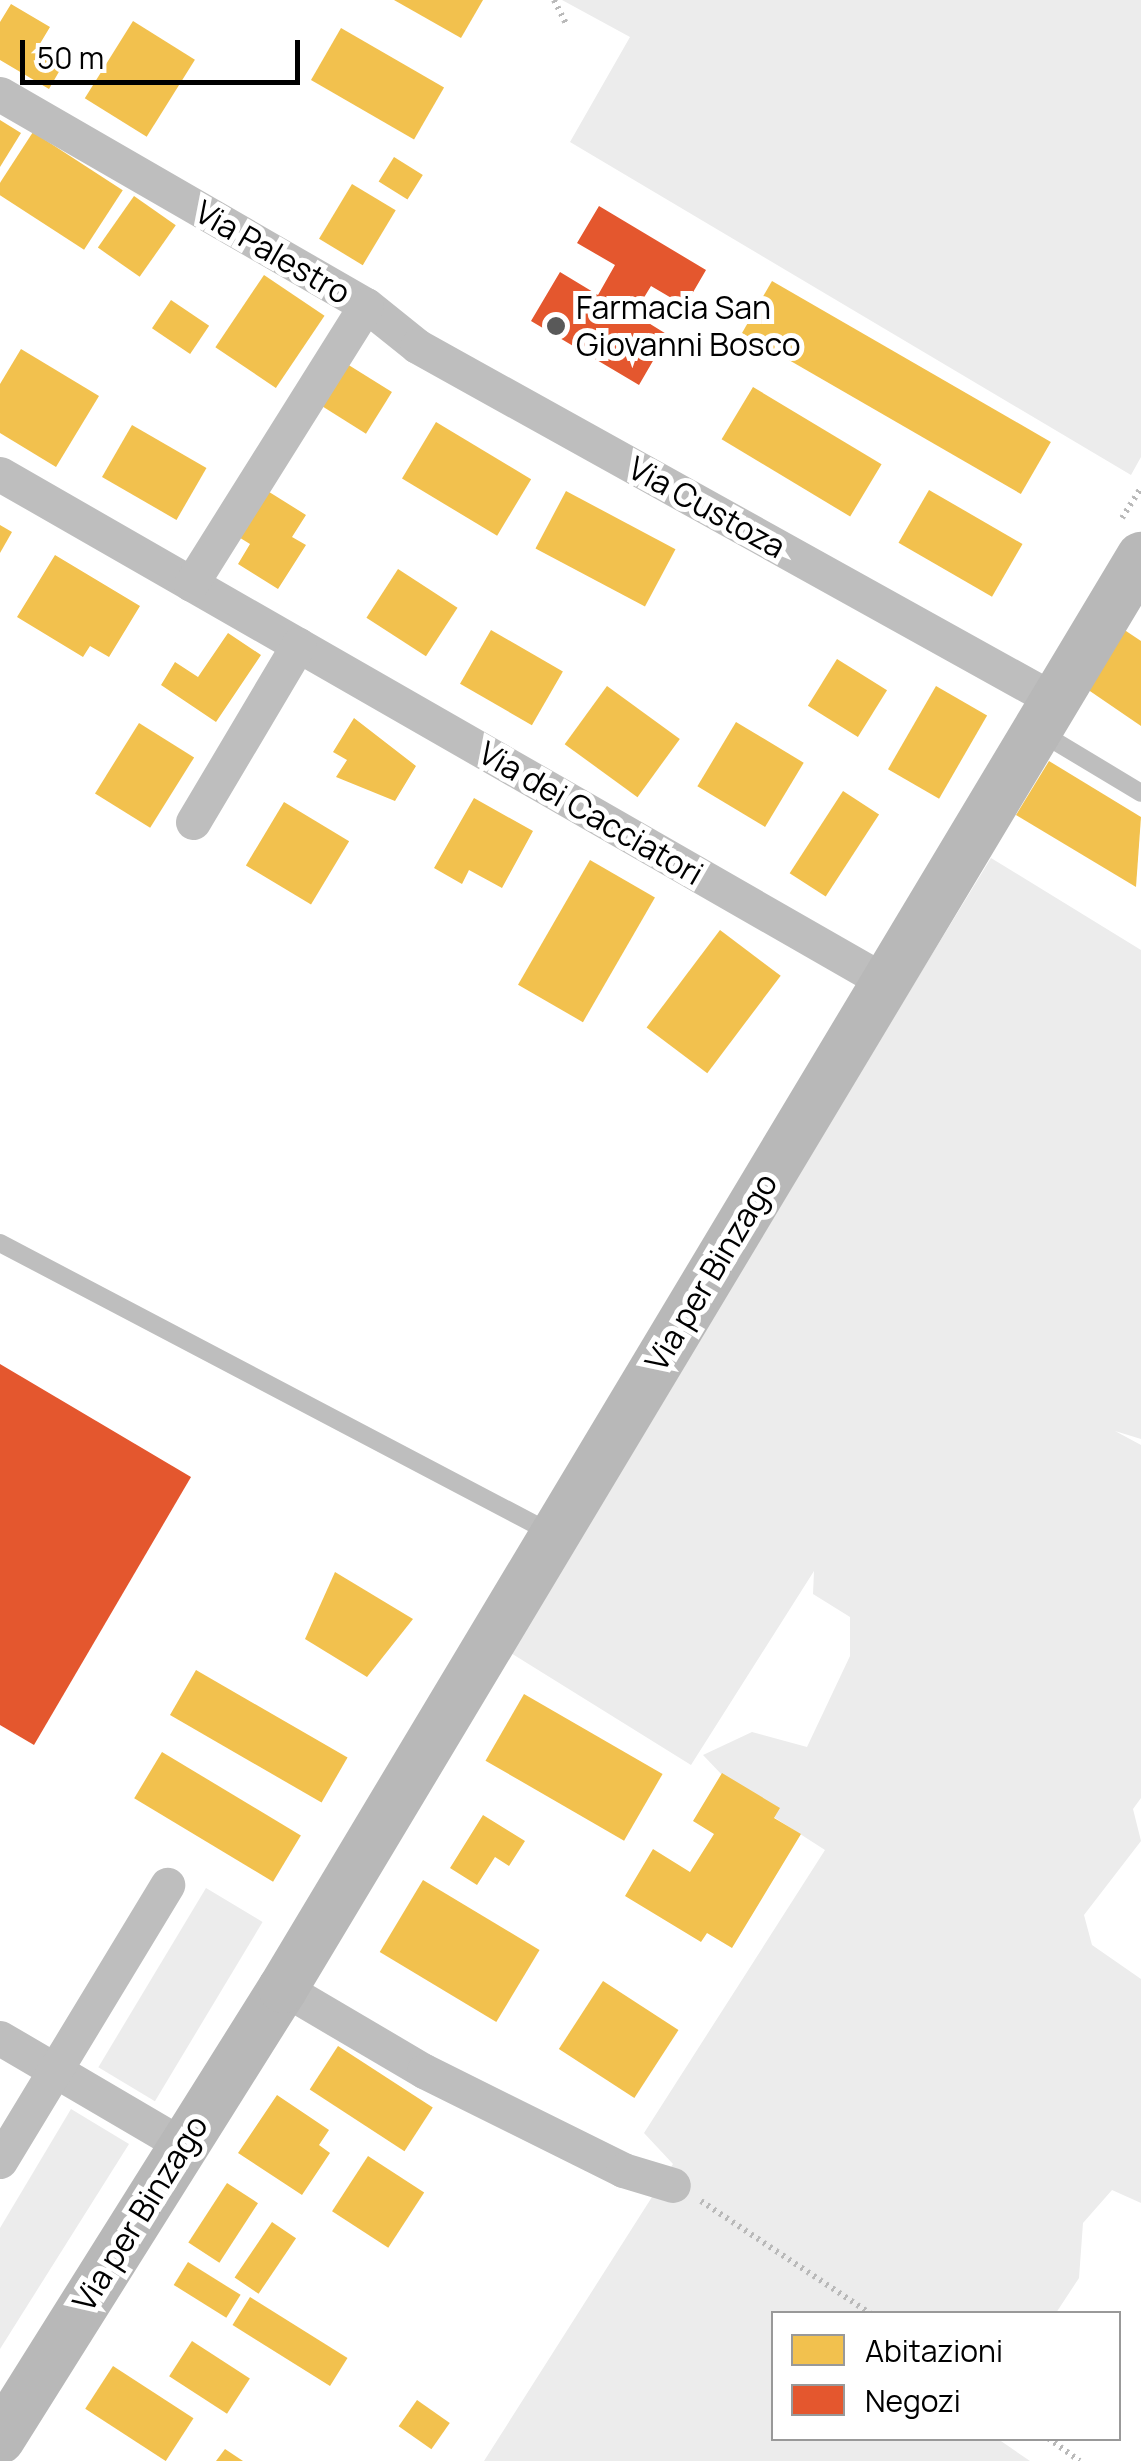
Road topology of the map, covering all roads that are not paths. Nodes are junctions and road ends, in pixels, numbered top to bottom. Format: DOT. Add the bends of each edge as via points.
graph roads {
  1 [pos="0,94"];
  2 [pos="366,305"];
  3 [pos="0,474"];
  4 [pos="1141,556"];
  5 [pos="191,584"];
  6 [pos="298,645"];
  7 [pos="1046,715"];
  8 [pos="1141,792"];
  9 [pos="193,822"];
  10 [pos="884,982"];
  11 [pos="0,1242"];
  12 [pos="554,1534"];
  13 [pos="167,1885"];
  14 [pos="283,1988"];
  15 [pos="0,2038"];
  16 [pos="54,2070"];
  17 [pos="182,2144"];
  18 [pos="0,2161"];
  19 [pos="673,2184"];
  20 [pos="0,2439"];
  1 -- 2 [label="street, Via Palestro"];
  2 -- 5 [label="street, Via Palestro"];
  2 -- 7 [label="street, Via Custoza" via="417,346"];
  3 -- 5 [label="street, Via dei Cacciatori"];
  4 -- 7 [label="main road, Via per Binzago"];
  5 -- 6 [label="street, Via dei Cacciatori"];
  6 -- 9 [label="street"];
  6 -- 10 [label="street, Via dei Cacciatori"];
  7 -- 8 [label="lane"];
  7 -- 10 [label="main road, Via per Binzago"];
  10 -- 12 [label="main road, Via per Binzago"];
  11 -- 12 [label="lane"];
  12 -- 14 [label="main road, Via per Binzago"];
  13 -- 16 [label="street"];
  14 -- 17 [label="main road, Via per Binzago"];
  14 -- 19 [label="street" via="440,2079 623,2170"];
  15 -- 16 [label="street"];
  16 -- 17 [label="street"];
  16 -- 18 [label="street"];
  17 -- 20 [label="main road, Via per Binzago"];
}
